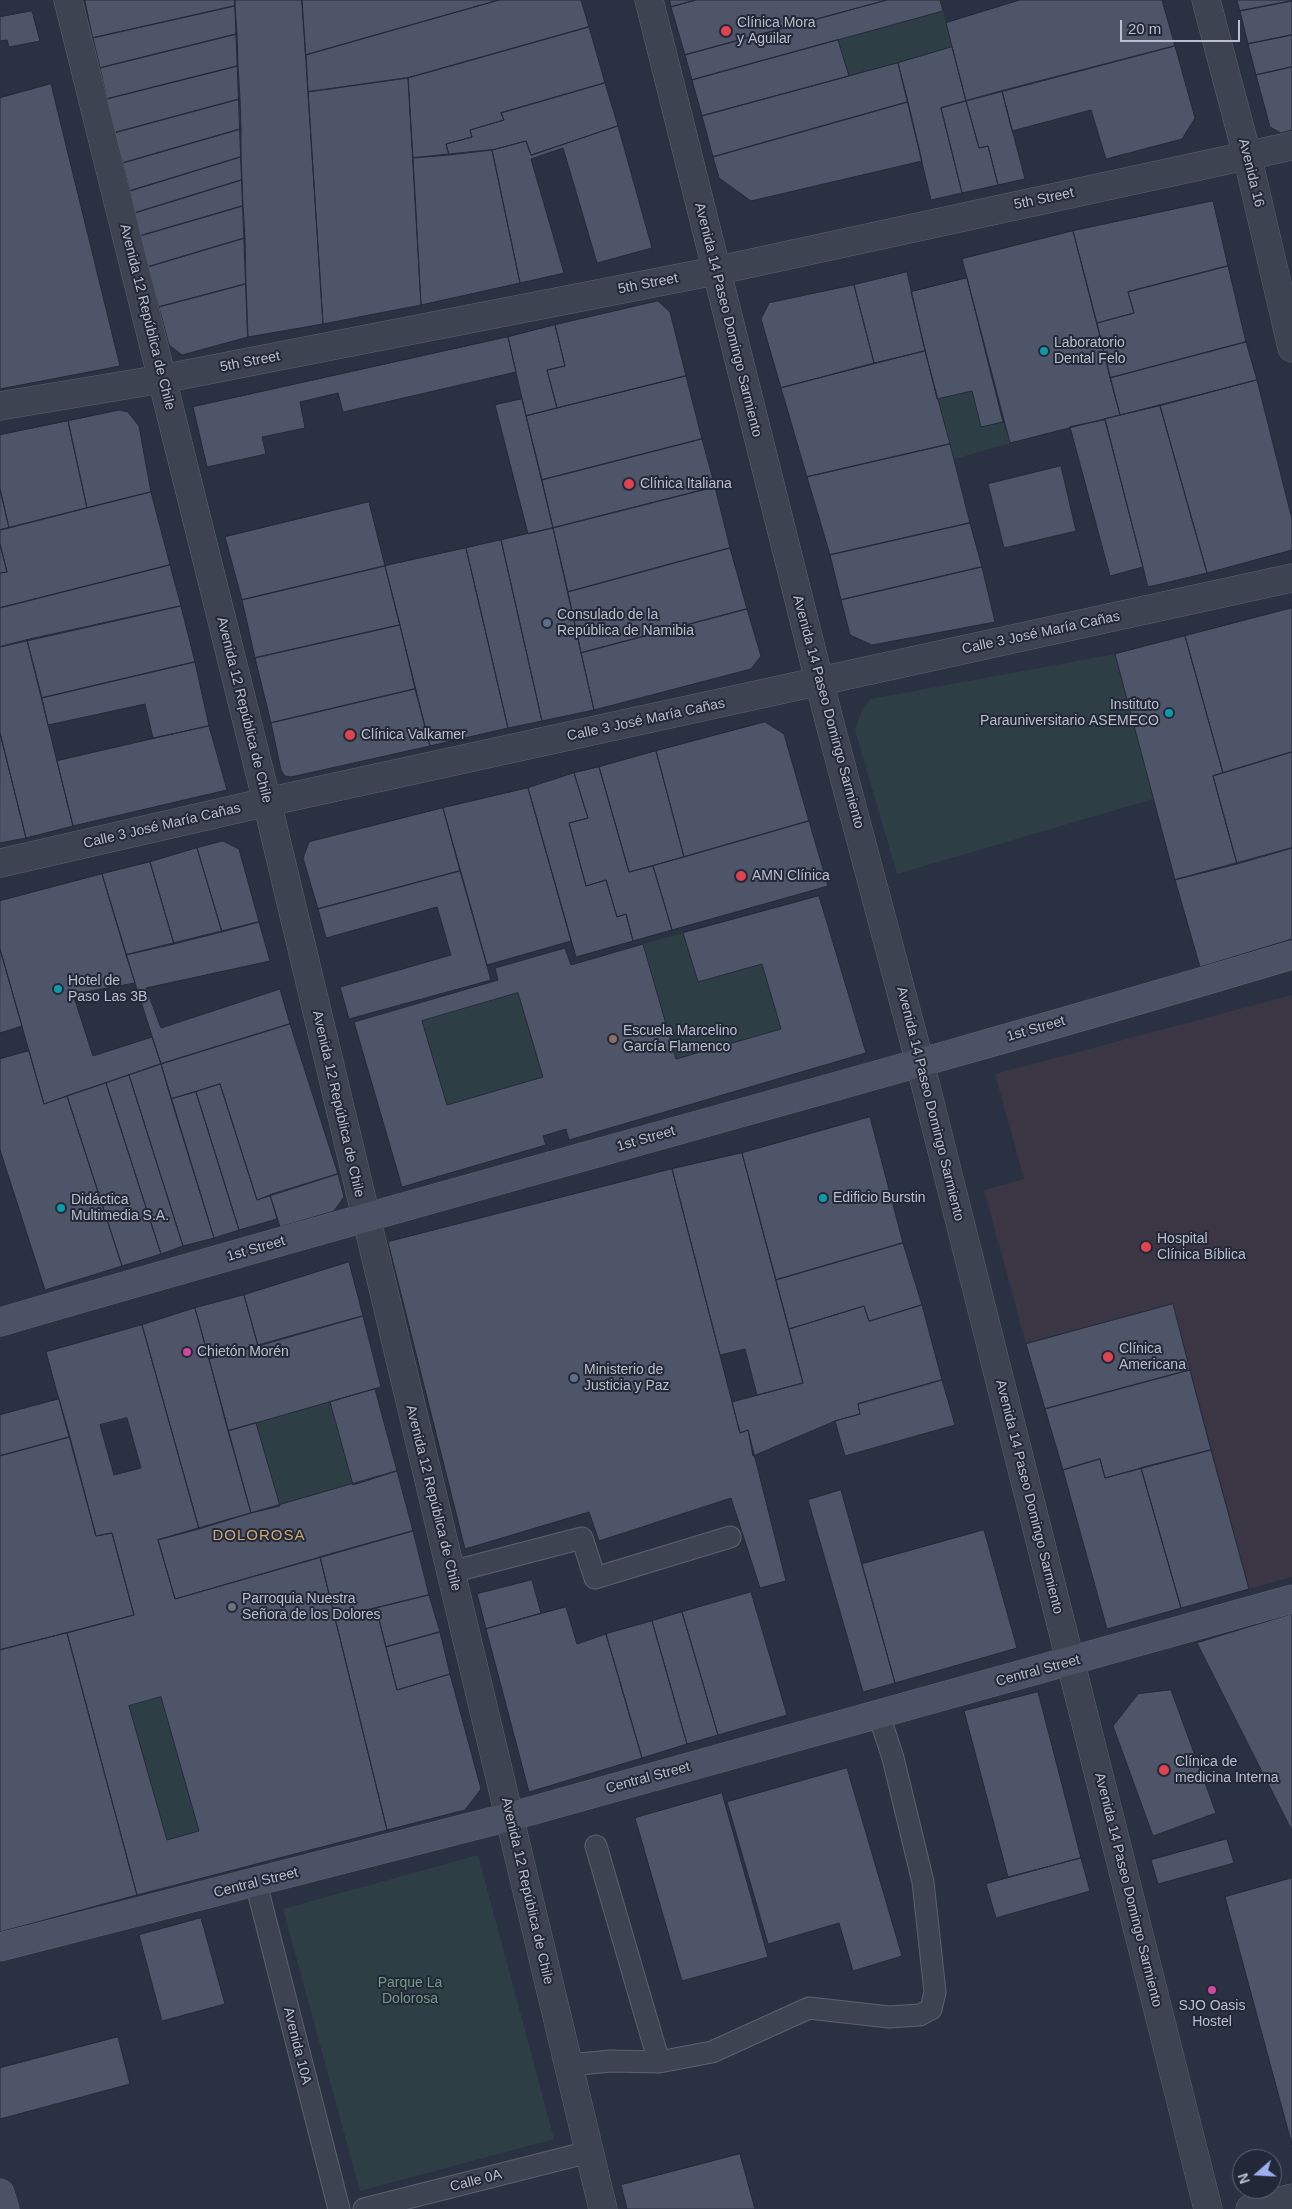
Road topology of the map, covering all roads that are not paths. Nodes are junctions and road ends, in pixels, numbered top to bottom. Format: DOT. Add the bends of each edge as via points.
graph roads {
  1 [pos="68,0"];
  2 [pos="649,0"];
  3 [pos="1206,0"];
  4 [pos="1292,146"];
  5 [pos="1247,155"];
  6 [pos="715,271"];
  7 [pos="1292,348"];
  8 [pos="162,379"];
  9 [pos="0,406"];
  10 [pos="1292,578"];
  11 [pos="819,682"];
  12 [pos="267,802"];
  13 [pos="0,863"];
  14 [pos="1292,955"];
  15 [pos="920,1063"];
  16 [pos="364,1218"];
  17 [pos="0,1322"];
  18 [pos="730,1537"];
  19 [pos="451,1572"];
  20 [pos="1292,1599"];
  21 [pos="1071,1662"];
  22 [pos="879,1714"];
  23 [pos="510,1817"];
  24 [pos="596,1846"];
  25 [pos="256,1883"];
  26 [pos="0,1947"];
  27 [pos="659,2062"];
  28 [pos="569,2066"];
  29 [pos="589,2152"];
  30 [pos="0,2192"];
  31 [pos="1292,2198"];
  32 [pos="5,2209"];
  33 [pos="339,2209"];
  34 [pos="364,2209"];
  35 [pos="603,2209"];
  36 [pos="1208,2209"];
  37 [pos="1250,2209"];
  1 -- 8 [label="street, Avenida 12 República de Chile"];
  2 -- 6 [label="street, Avenida 14 Paseo Domingo Sarmiento"];
  3 -- 5 [label="street, Avenida 16"];
  4 -- 5 [label="street, 5th Street"];
  5 -- 6 [label="street, 5th Street"];
  5 -- 7 [label="street, Avenida 16"];
  6 -- 8 [label="street, 5th Street"];
  6 -- 11 [label="street, Avenida 14 Paseo Domingo Sarmiento"];
  8 -- 9 [label="street, 5th Street"];
  8 -- 12 [label="street, Avenida 12 República de Chile"];
  10 -- 11 [label="street, Calle 3 José María Cañas"];
  11 -- 12 [label="street, Calle 3 José María Cañas"];
  11 -- 15 [label="street, Avenida 14 Paseo Domingo Sarmiento"];
  12 -- 13 [label="street, Calle 3 José María Cañas"];
  12 -- 16 [label="street, Avenida 12 República de Chile"];
  14 -- 15 [label="street, 1st Street"];
  15 -- 16 [label="street, 1st Street"];
  15 -- 21 [label="street, Avenida 14 Paseo Domingo Sarmiento"];
  16 -- 17 [label="street, 1st Street"];
  16 -- 19 [label="street, Avenida 12 República de Chile"];
  18 -- 19 [label="lane" via="595,1578 582,1538"];
  19 -- 23 [label="street, Avenida 12 República de Chile"];
  20 -- 21 [label="street, Central Street"];
  21 -- 22 [label="street, Central Street"];
  21 -- 36 [label="street, Avenida 14 Paseo Domingo Sarmiento"];
  22 -- 23 [label="street, Central Street"];
  22 -- 27 [label="lane" via="923,1882 935,1992 931,2009 920,2015 890,2017 809,2008 712,2052"];
  23 -- 25 [label="street, Central Street"];
  23 -- 28 [label="street, Avenida 12 República de Chile"];
  24 -- 27 [label="lane"];
  25 -- 26 [label="street, Central Street"];
  25 -- 33 [label="lane, Avenida 10A"];
  27 -- 28 [label="lane" via="611,2061"];
  28 -- 29 [label="street, Avenida 12 República de Chile"];
  29 -- 34 [label="lane, Calle 0A"];
  29 -- 35 [label="street, Avenida 12 República de Chile"];
  30 -- 32 [label="street"];
  31 -- 37 [label="street"];
}
